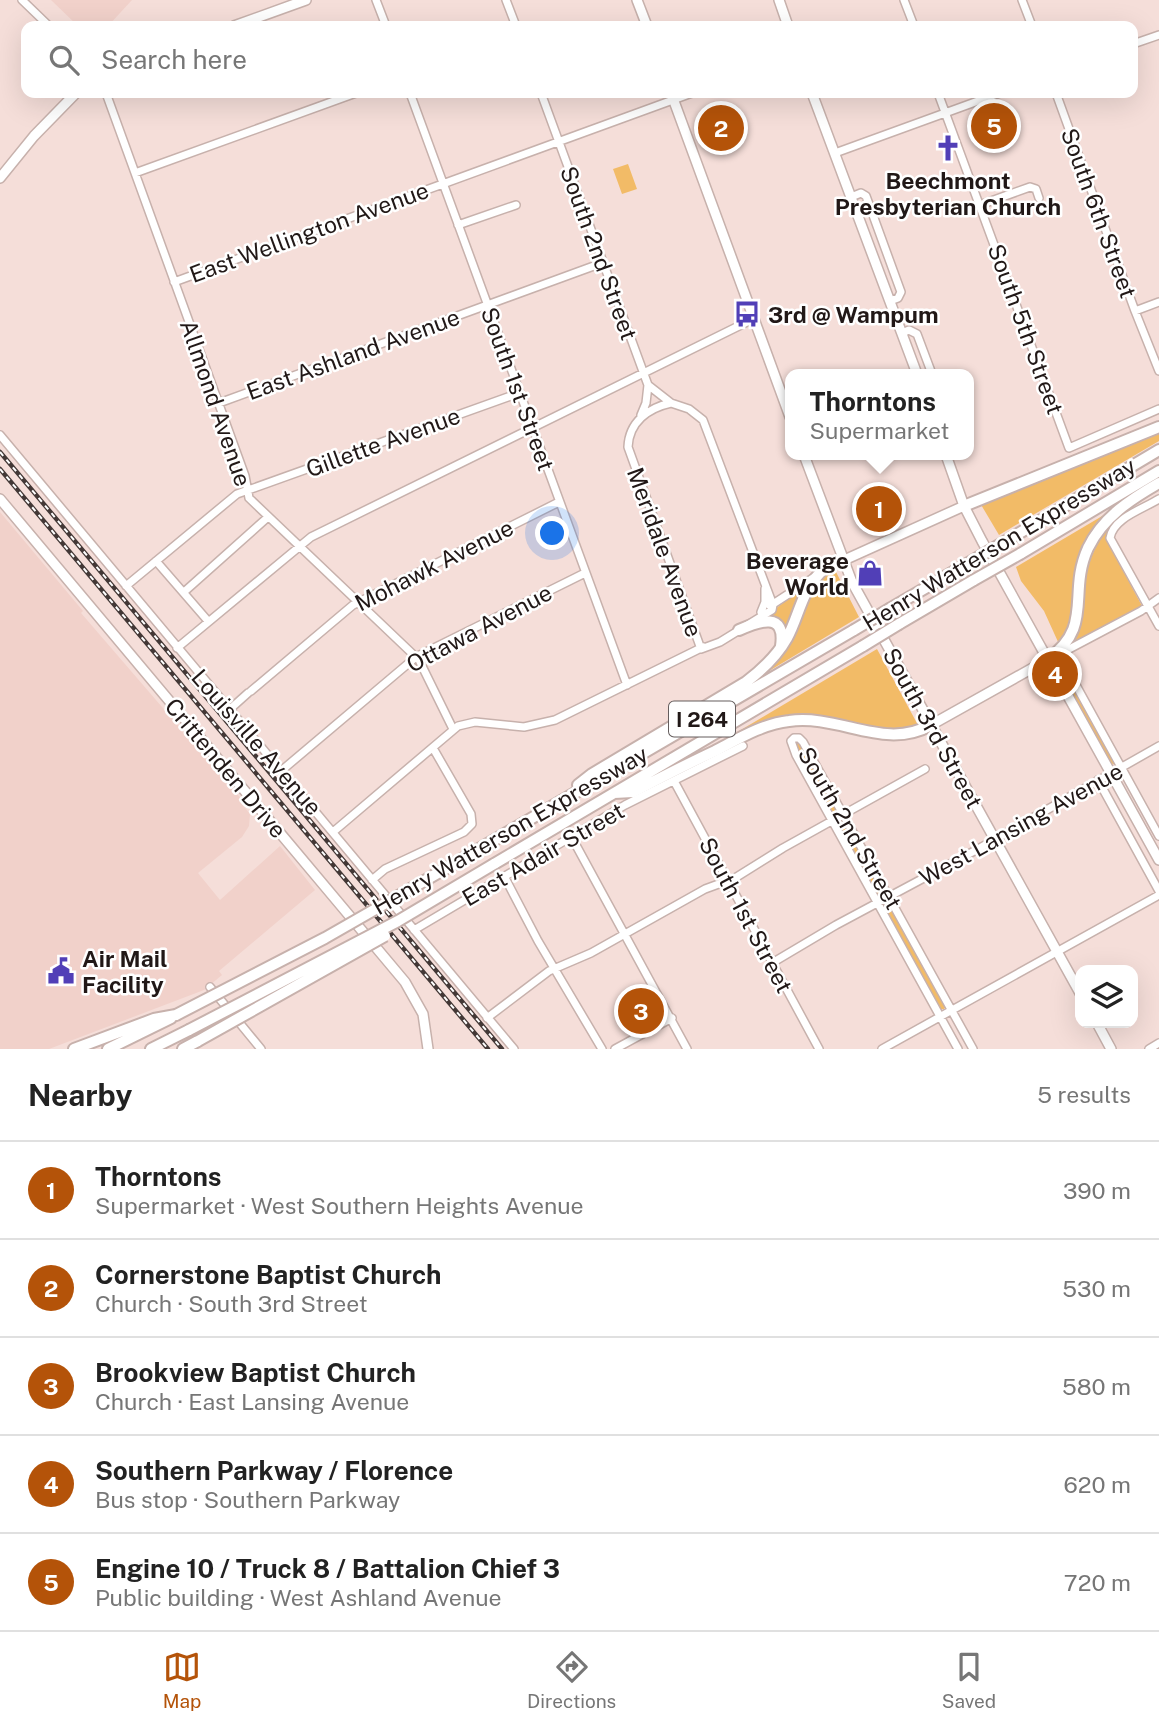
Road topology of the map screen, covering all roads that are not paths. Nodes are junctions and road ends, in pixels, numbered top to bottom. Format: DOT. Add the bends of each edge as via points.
graph roads {
  1 [pos="22,0"];
  2 [pos="306,0"];
  3 [pos="376,0"];
  4 [pos="506,0"];
  5 [pos="637,0"];
  6 [pos="779,0"];
  7 [pos="904,0"];
  8 [pos="1022,0"];
  9 [pos="44,21"];
  10 [pos="248,21"];
  11 [pos="384,21"];
  12 [pos="514,21"];
  13 [pos="645,21"];
  14 [pos="786,21"];
  15 [pos="912,21"];
  16 [pos="1030,21"];
  17 [pos="1159,35"];
  18 [pos="1138,42"];
  19 [pos="71,98"];
  20 [pos="108,98"];
  21 [pos="342,98"];
  22 [pos="412,98"];
  23 [pos="543,98"];
  24 [pos="667,98"];
  25 [pos="673,98"];
  26 [pos="814,98"];
  27 [pos="939,98"];
  28 [pos="986,98"];
  29 [pos="1058,98"];
  30 [pos="945,113"];
  31 [pos="559,141"];
  32 [pos="835,153"];
  33 [pos="135,173"];
  34 [pos="0,178"];
  35 [pos="443,183"];
  36 [pos="851,197"];
  37 [pos="1040,198"];
  38 [pos="516,205"];
  39 [pos="980,205"];
  40 [pos="458,225"];
  41 [pos="602,263"];
  42 [pos="174,282"];
  43 [pos="890,301"];
  44 [pos="1159,302"];
  45 [pos="488,305"];
  46 [pos="1135,311"];
  47 [pos="753,319"];
  48 [pos="902,333"];
  49 [pos="915,369"];
  50 [pos="930,369"];
  51 [pos="1159,372"];
  52 [pos="644,373"];
  53 [pos="648,385"];
  54 [pos="519,393"];
  55 [pos="219,403"];
  56 [pos="671,403"];
  57 [pos="785,404"];
  58 [pos="1159,409"];
  59 [pos="640,418"];
  60 [pos="1159,427"];
  61 [pos="532,428"];
  62 [pos="0,436"];
  63 [pos="1159,450"];
  64 [pos="806,460"];
  65 [pos="948,460"];
  66 [pos="1159,471"];
  67 [pos="1159,482"];
  68 [pos="246,491"];
  69 [pos="0,499"];
  70 [pos="1159,499"];
  71 [pos="559,502"];
  72 [pos="964,506"];
  73 [pos="268,517"];
  74 [pos="299,546"];
  75 [pos="156,561"];
  76 [pos="843,561"];
  77 [pos="585,573"];
  78 [pos="820,575"];
  79 [pos="764,585"];
  80 [pos="126,586"];
  81 [pos="184,592"];
  82 [pos="1159,598"];
  83 [pos="359,601"];
  84 [pos="773,605"];
  85 [pos="1148,606"];
  86 [pos="761,612"];
  87 [pos="208,621"];
  88 [pos="1159,626"];
  89 [pos="739,630"];
  90 [pos="781,646"];
  91 [pos="177,648"];
  92 [pos="701,649"];
  93 [pos="416,657"];
  94 [pos="1047,660"];
  95 [pos="1066,667"];
  96 [pos="626,685"];
  97 [pos="229,710"];
  98 [pos="931,725"];
  99 [pos="453,729"];
  100 [pos="743,746"];
  101 [pos="1159,746"];
  102 [pos="433,748"];
  103 [pos="1121,767"];
  104 [pos="925,769"];
  105 [pos="281,771"];
  106 [pos="1111,773"];
  107 [pos="1098,780"];
  108 [pos="674,781"];
  109 [pos="612,793"];
  110 [pos="549,807"];
  111 [pos="843,814"];
  112 [pos="832,820"];
  113 [pos="334,832"];
  114 [pos="571,836"];
  115 [pos="1159,836"];
  116 [pos="994,839"];
  117 [pos="1159,860"];
  118 [pos="504,876"];
  119 [pos="372,880"];
  120 [pos="727,881"];
  121 [pos="1159,893"];
  122 [pos="889,897"];
  123 [pos="877,904"];
  124 [pos="398,921"];
  125 [pos="414,930"];
  126 [pos="626,935"];
  127 [pos="1057,951"];
  128 [pos="772,963"];
  129 [pos="556,969"];
  130 [pos="1075,984"];
  131 [pos="210,987"];
  132 [pos="951,1010"];
  133 [pos="176,1015"];
  134 [pos="940,1017"];
  135 [pos="487,1018"];
  136 [pos="672,1018"];
  137 [pos="1100,1028"];
  138 [pos="1159,1044"];
  139 [pos="74,1049"];
  140 [pos="108,1049"];
  141 [pos="151,1049"];
  142 [pos="183,1049"];
  143 [pos="261,1049"];
  144 [pos="428,1049"];
  145 [pos="514,1049"];
  146 [pos="602,1049"];
  147 [pos="615,1049"];
  148 [pos="687,1049"];
  149 [pos="820,1049"];
  150 [pos="881,1049"];
  151 [pos="958,1049"];
  152 [pos="973,1049"];
  153 [pos="1111,1049"];
  154 [pos="1149,1049"];
  1 -- 9 [label="street"];
  2 -- 10 [label="main road"];
  3 -- 11 [label="street"];
  4 -- 12 [label="street"];
  5 -- 13 [label="main road"];
  6 -- 14 [label="main road"];
  7 -- 15 [label="street"];
  8 -- 16 [label="street"];
  17 -- 18 [label="street"];
  19 -- 34 [label="main road"];
  20 -- 33 [label="street, Allmond Avenue"];
  21 -- 33 [label="street"];
  22 -- 35 [label="street, South 1st Street"];
  23 -- 31 [label="street, South 2nd Street"];
  24 -- 31 [label="street, East Wellington Avenue"];
  25 -- 47 [label="main road"];
  26 -- 32 [label="main road"];
  27 -- 30 [label="street, South 5th Street"];
  28 -- 30 [label="street"];
  29 -- 46 [label="street, South 6th Street"];
  30 -- 32 [label="street"];
  30 -- 39 [label="street, South 5th Street"];
  31 -- 35 [label="street, East Wellington Avenue"];
  31 -- 41 [label="street, South 2nd Street"];
  32 -- 36 [label="main road"];
  33 -- 42 [label="street, Allmond Avenue"];
  35 -- 40 [label="street, South 1st Street"];
  35 -- 42 [label="street, East Wellington Avenue"];
  36 -- 43 [label="main road"];
  36 -- 43 [label="street" via="866,195 901,292"];
  37 -- 39 [label="street" via="1031,187"];
  38 -- 40 [label="street"];
  39 -- 58 [label="street, South 5th Street" via="1069,449"];
  40 -- 45 [label="street, South 1st Street"];
  41 -- 45 [label="street, East Ashland Avenue"];
  41 -- 52 [label="street, South 2nd Street"];
  42 -- 55 [label="street, Allmond Avenue"];
  43 -- 48 [label="main road"];
  44 -- 46 [label="street"];
  45 -- 54 [label="street, South 1st Street"];
  45 -- 55 [label="street, East Ashland Avenue"];
  46 -- 51 [label="street, South 6th Street"];
  47 -- 52 [label="street"];
  47 -- 57 [label="main road"];
  48 -- 49 [label="main road"];
  48 -- 50 [label="street" via="917,334"];
  52 -- 53 [label="street, South 2nd Street"];
  52 -- 61 [label="street"];
  53 -- 56 [label="street"];
  53 -- 59 [label="street, Meridale Avenue"];
  54 -- 61 [label="street, South 1st Street"];
  54 -- 68 [label="street, Gillette Avenue"];
  55 -- 68 [label="street, Allmond Avenue" via="247,481"];
  56 -- 59 [label="street"];
  56 -- 79 [label="street" via="690,409 703,420"];
  59 -- 92 [label="street, Meridale Avenue" via="629,436 630,457"];
  60 -- 72 [label="highway"];
  61 -- 71 [label="street, South 1st Street"];
  61 -- 74 [label="street"];
  62 -- 80 [label="street, Louisville Avenue"];
  63 -- 110 [label="highway, Henry Watterson Expressway / I 264, bridge"];
  64 -- 76 [label="main road, South 3rd Street"];
  65 -- 72 [label="main road"];
  66 -- 109 [label="highway, Henry Watterson Expressway / I 264, bridge"];
  67 -- 94 [label="highway" via="1121,507 1093,539 1078,582 1074,629 1063,649"];
  68 -- 73 [label="street, Allmond Avenue"];
  68 -- 75 [label="street, Gillette Avenue" via="229,499"];
  69 -- 144 [label="main road, Crittenden Drive" via="405,982 423,1014"];
  70 -- 85 [label="street" via="1119,523 1110,538"];
  71 -- 77 [label="street, South 1st Street"];
  71 -- 83 [label="street, Mohawk Avenue"];
  72 -- 76 [label="main road"];
  72 -- 94 [label="main road"];
  73 -- 74 [label="street, Allmond Avenue"];
  73 -- 81 [label="street"];
  74 -- 83 [label="street, Allmond Avenue"];
  74 -- 87 [label="street"];
  75 -- 80 [label="street, Gillette Avenue"];
  75 -- 81 [label="street"];
  76 -- 78 [label="main road"];
  76 -- 98 [label="main road, South 3rd Street"];
  77 -- 93 [label="street, Ottawa Avenue"];
  77 -- 96 [label="street, South 1st Street"];
  78 -- 84 [label="street"];
  78 -- 90 [label="highway" via="806,591"];
  79 -- 84 [label="street"];
  79 -- 86 [label="street"];
  80 -- 91 [label="street, Louisville Avenue"];
  81 -- 87 [label="street"];
  82 -- 85 [label="street"];
  83 -- 93 [label="street, Allmond Avenue"];
  83 -- 97 [label="street, Mohawk Avenue"];
  84 -- 86 [label="street"];
  84 -- 89 [label="street"];
  85 -- 88 [label="street"];
  85 -- 94 [label="street"];
  86 -- 92 [label="street"];
  87 -- 91 [label="street"];
  89 -- 90 [label="highway" via="771,621 781,632"];
  89 -- 92 [label="street"];
  90 -- 110 [label="highway" via="746,682 592,774"];
  91 -- 97 [label="street, Louisville Avenue"];
  92 -- 96 [label="street"];
  93 -- 99 [label="street, Allmond Avenue"];
  93 -- 105 [label="street, Ottawa Avenue"];
  94 -- 98 [label="main road"];
  94 -- 106 [label="main road"];
  95 -- 103 [label="street"];
  96 -- 99 [label="street" via="540,725 470,722"];
  97 -- 105 [label="street, Louisville Avenue"];
  98 -- 109 [label="highway" via="896,736 821,720 780,722 633,792"];
  98 -- 116 [label="main road, South 3rd Street"];
  99 -- 102 [label="street"];
  100 -- 108 [label="street, East Adair Street"];
  101 -- 103 [label="street, West Lansing Avenue"];
  102 -- 113 [label="street"];
  102 -- 119 [label="street" via="471,814 471,824 464,832 385,869"];
  103 -- 106 [label="street, West Lansing Avenue"];
  103 -- 115 [label="street"];
  104 -- 111 [label="street"];
  105 -- 113 [label="street, Louisville Avenue"];
  106 -- 107 [label="street, West Lansing Avenue"];
  106 -- 117 [label="main road"];
  107 -- 116 [label="street, West Lansing Avenue"];
  107 -- 121 [label="street"];
  108 -- 114 [label="street, East Adair Street"];
  108 -- 120 [label="street, South 1st Street"];
  109 -- 124 [label="highway, Henry Watterson Expressway / I 264, bridge"];
  110 -- 133 [label="highway, Henry Watterson Expressway / I 264, bridge" via="303,950"];
  111 -- 112 [label="street"];
  111 -- 112 [label="street, South 2nd Street" via="803,742 794,738 792,747"];
  111 -- 122 [label="street, South 2nd Street"];
  112 -- 120 [label="street"];
  112 -- 123 [label="street, South 2nd Street"];
  113 -- 119 [label="street, Louisville Avenue"];
  114 -- 118 [label="street, East Adair Street"];
  114 -- 126 [label="street"];
  116 -- 122 [label="street, West Lansing Avenue"];
  116 -- 127 [label="main road, South 3rd Street"];
  118 -- 125 [label="street, East Adair Street"];
  118 -- 129 [label="street"];
  119 -- 125 [label="street, Louisville Avenue"];
  120 -- 126 [label="street"];
  120 -- 128 [label="street, South 1st Street"];
  121 -- 127 [label="street"];
  122 -- 123 [label="street, West Lansing Avenue"];
  122 -- 132 [label="street, South 2nd Street"];
  123 -- 128 [label="street, West Lansing Avenue"];
  123 -- 134 [label="street, South 2nd Street"];
  124 -- 141 [label="highway, Henry Watterson Expressway / I 264, bridge"];
  124 -- 142 [label="highway, bridge" via="391,932"];
  125 -- 135 [label="street, Louisville Avenue"];
  126 -- 129 [label="street"];
  126 -- 136 [label="street"];
  127 -- 130 [label="main road, South 3rd Street"];
  127 -- 132 [label="street"];
  128 -- 149 [label="street, South 1st Street"];
  129 -- 135 [label="street"];
  129 -- 146 [label="street"];
  131 -- 143 [label="street"];
  132 -- 134 [label="street"];
  132 -- 152 [label="street, South 2nd Street"];
  133 -- 139 [label="highway"];
  133 -- 140 [label="highway, Henry Watterson Expressway / I 264"];
  134 -- 150 [label="street"];
  134 -- 151 [label="street, South 2nd Street"];
  135 -- 145 [label="street, Louisville Avenue"];
  136 -- 147 [label="street"];
  136 -- 148 [label="street"];
  137 -- 153 [label="main road"];
  138 -- 154 [label="street"];
}
